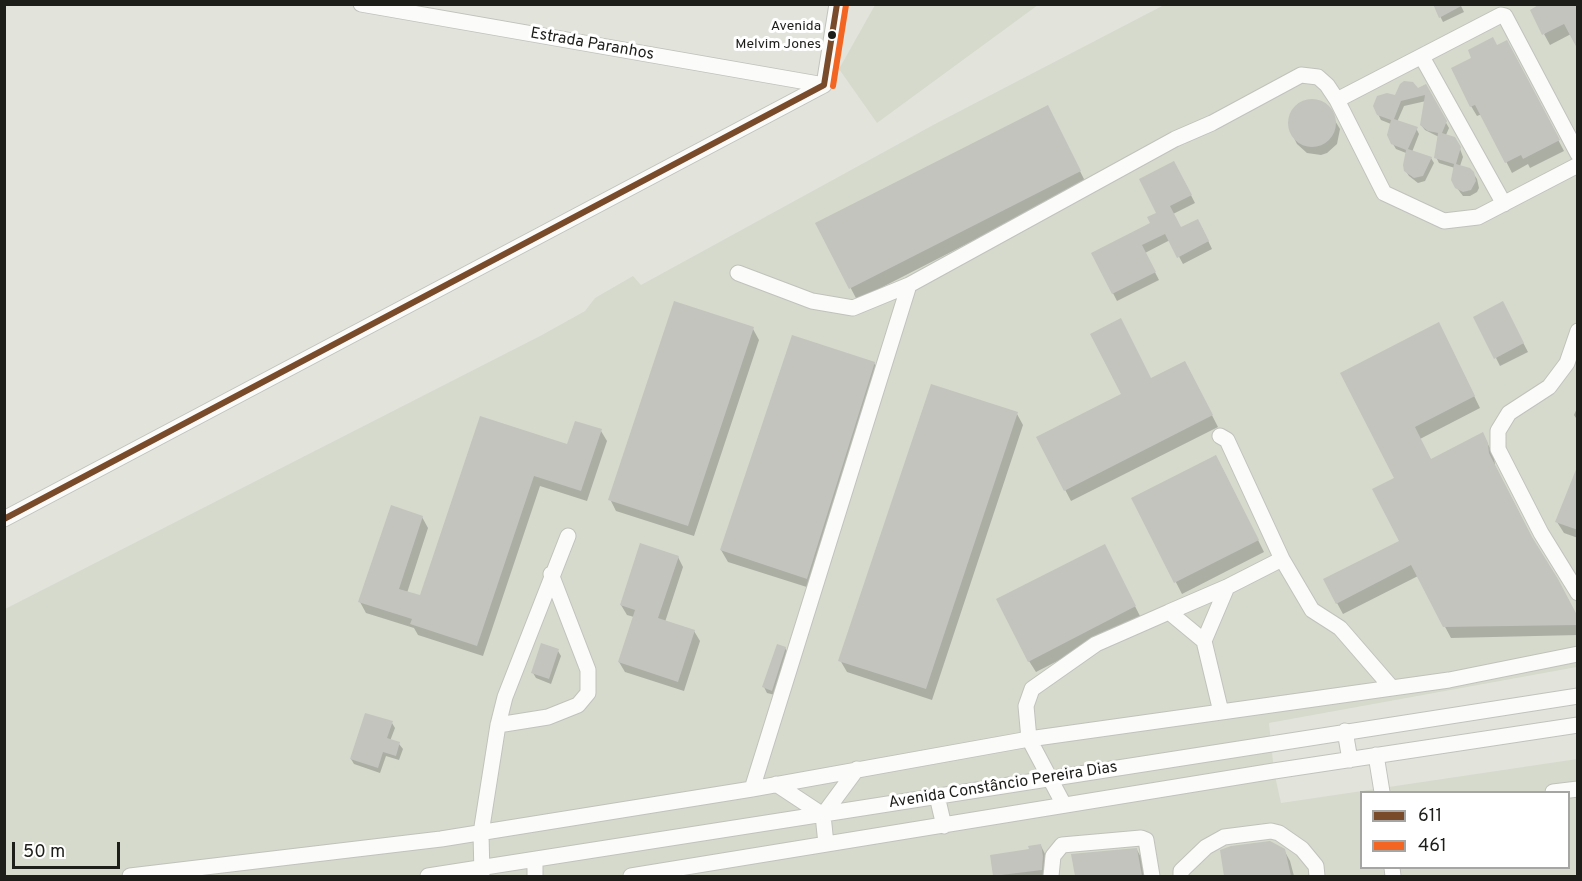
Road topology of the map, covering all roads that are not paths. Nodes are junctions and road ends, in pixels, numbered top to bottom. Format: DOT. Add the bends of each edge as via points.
graph roads {
  1 [pos="361,4"];
  2 [pos="837,4"];
  3 [pos="1422,57"];
  4 [pos="824,85"];
  5 [pos="1337,100"];
  6 [pos="1578,154"];
  7 [pos="1578,165"];
  8 [pos="1503,204"];
  9 [pos="738,273"];
  10 [pos="909,285"];
  11 [pos="1578,331"];
  12 [pos="1220,436"];
  13 [pos="4,519"];
  14 [pos="568,536"];
  15 [pos="1282,559"];
  16 [pos="551,574"];
  17 [pos="1227,587"];
  18 [pos="1578,593"];
  19 [pos="1169,612"];
  20 [pos="1204,641"];
  21 [pos="1578,654"];
  22 [pos="1392,688"];
  23 [pos="1578,696"];
  24 [pos="1221,712"];
  25 [pos="498,725"];
  26 [pos="1578,725"];
  27 [pos="1346,731"];
  28 [pos="1029,739"];
  29 [pos="1376,755"];
  30 [pos="1350,760"];
  31 [pos="857,770"];
  32 [pos="1050,778"];
  33 [pos="776,784"];
  34 [pos="752,789"];
  35 [pos="1578,789"];
  36 [pos="1382,791"];
  37 [pos="1561,791"];
  38 [pos="937,796"];
  39 [pos="1064,805"];
  40 [pos="823,815"];
  41 [pos="944,826"];
  42 [pos="481,833"];
  43 [pos="826,844"];
  44 [pos="535,860"];
  45 [pos="481,872"];
  46 [pos="130,876"];
  47 [pos="428,876"];
  48 [pos="535,876"];
  49 [pos="631,876"];
  50 [pos="1051,876"];
  51 [pos="1152,876"];
  52 [pos="1181,876"];
  53 [pos="1317,876"];
  1 -- 4 [label="street, Estrada Paranhos"];
  2 -- 4 [label="street"];
  3 -- 5 [label="street"];
  3 -- 6 [label="street" via="1505,16"];
  3 -- 8 [label="street"];
  4 -- 13 [label="street"];
  5 -- 8 [label="street" via="1384,193 1444,220 1478,217"];
  5 -- 10 [label="street" via="1318,77 1301,75"];
  7 -- 8 [label="street"];
  9 -- 10 [label="street" via="812,301 854,308"];
  10 -- 34 [label="street"];
  11 -- 18 [label="street" via="1567,363 1549,387 1509,413 1498,431 1498,449 1541,533"];
  12 -- 15 [label="street" via="1227,440"];
  14 -- 16 [label="street"];
  15 -- 17 [label="street"];
  15 -- 22 [label="street" via="1312,610 1340,628"];
  16 -- 25 [label="street"];
  16 -- 25 [label="street" via="588,670 588,693 578,705 548,717"];
  17 -- 19 [label="street"];
  17 -- 20 [label="street"];
  19 -- 20 [label="street"];
  19 -- 28 [label="street" via="1096,644 1032,689 1026,706"];
  20 -- 24 [label="street"];
  21 -- 22 [label="street"];
  22 -- 24 [label="street"];
  23 -- 27 [label="street, Avenida Constâncio Pereira Dias"];
  24 -- 28 [label="street"];
  25 -- 42 [label="street"];
  26 -- 29 [label="street, Avenida Constâncio Pereira Dias"];
  27 -- 30 [label="street"];
  27 -- 32 [label="street, Avenida Constâncio Pereira Dias"];
  28 -- 31 [label="street"];
  28 -- 32 [label="street"];
  29 -- 30 [label="street, Avenida Constâncio Pereira Dias"];
  29 -- 36 [label="street"];
  30 -- 39 [label="street, Avenida Constâncio Pereira Dias"];
  31 -- 33 [label="street"];
  31 -- 40 [label="street"];
  32 -- 38 [label="street, Avenida Constâncio Pereira Dias"];
  32 -- 39 [label="street"];
  33 -- 34 [label="street"];
  33 -- 40 [label="street"];
  34 -- 42 [label="street"];
  35 -- 37 [label="street"];
  38 -- 40 [label="street, Avenida Constâncio Pereira Dias"];
  38 -- 41 [label="street"];
  39 -- 41 [label="street, Avenida Constâncio Pereira Dias"];
  40 -- 43 [label="street"];
  40 -- 44 [label="street, Avenida Constâncio Pereira Dias"];
  41 -- 43 [label="street, Avenida Constâncio Pereira Dias"];
  42 -- 45 [label="street"];
  42 -- 46 [label="street"];
  43 -- 49 [label="street, Avenida Constâncio Pereira Dias"];
  44 -- 45 [label="street, Avenida Constâncio Pereira Dias"];
  44 -- 48 [label="street"];
  45 -- 47 [label="street, Avenida Constâncio Pereira Dias"];
  50 -- 51 [label="street" via="1053,856 1062,845 1141,838 1146,840"];
  52 -- 53 [label="street" via="1181,871 1206,847 1224,837 1271,831 1302,849 1316,867"];
}
